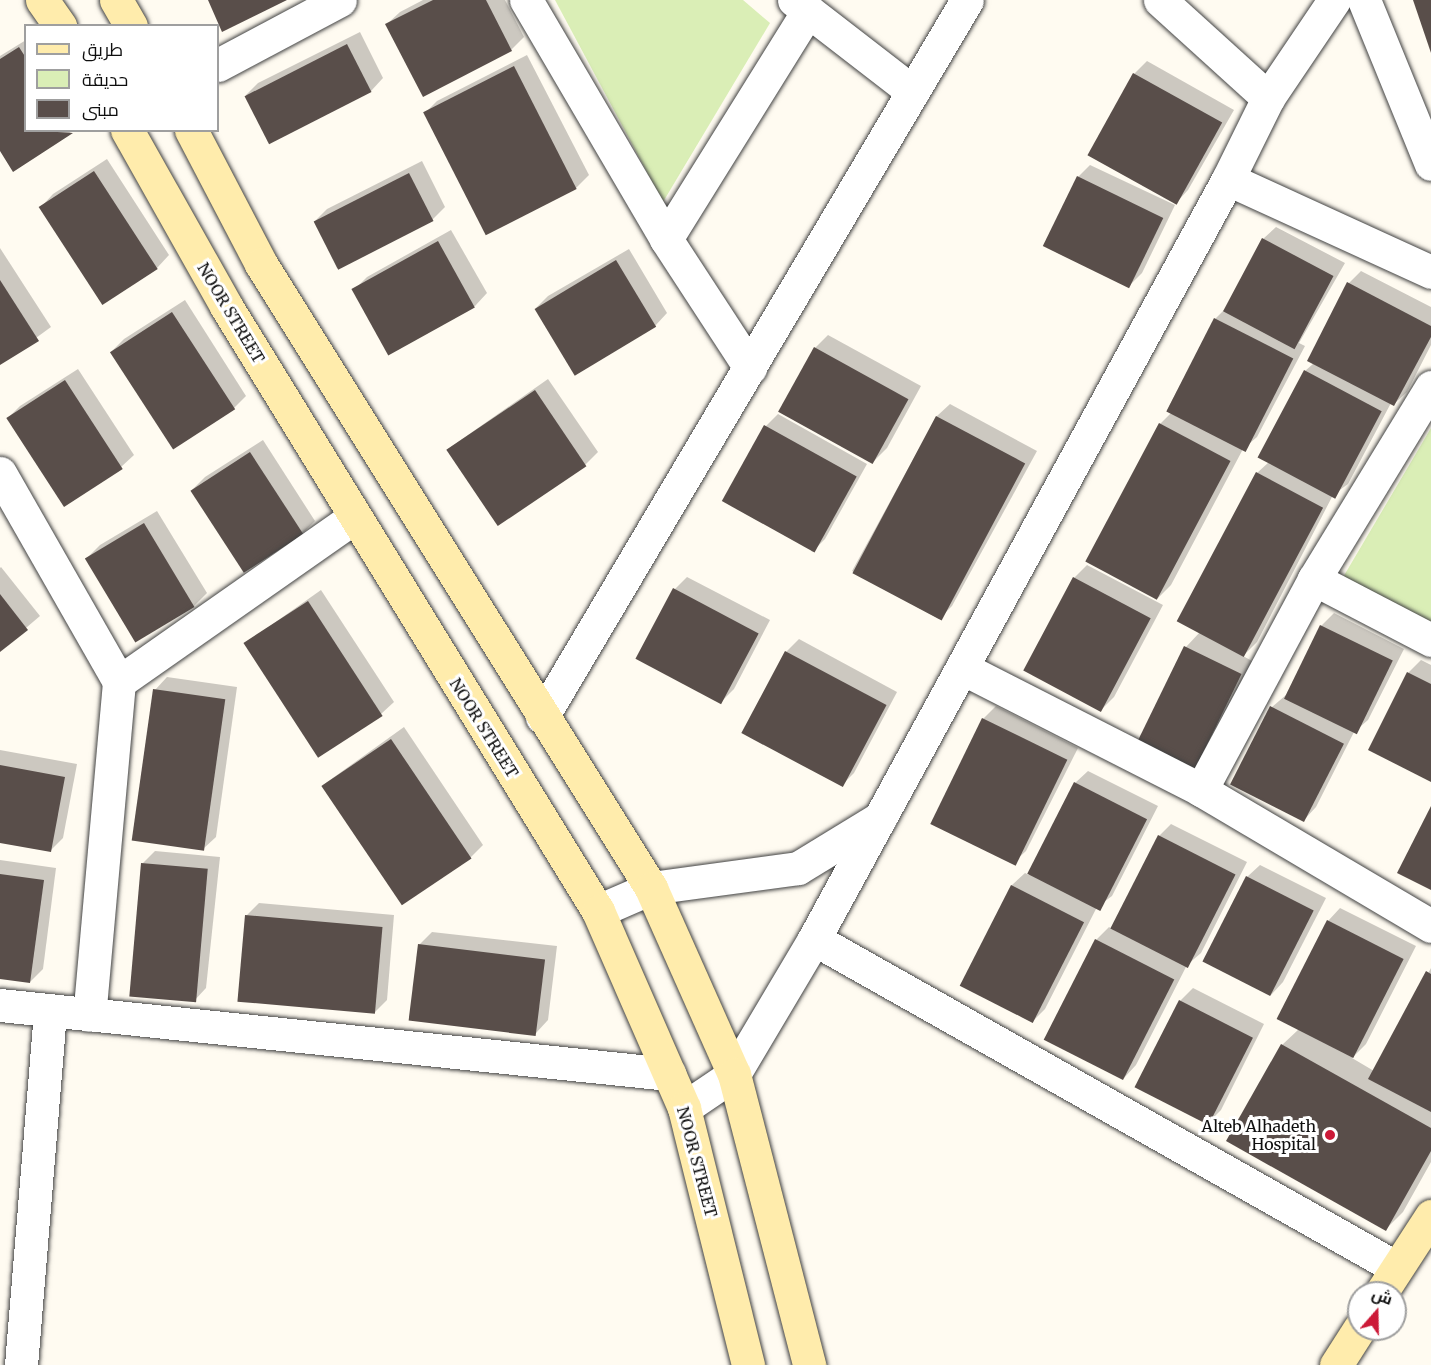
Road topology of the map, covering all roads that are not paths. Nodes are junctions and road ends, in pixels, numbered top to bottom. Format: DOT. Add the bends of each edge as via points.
graph roads {
  1 [pos="42,0"];
  2 [pos="116,0"];
  3 [pos="340,0"];
  4 [pos="526,0"];
  5 [pos="967,0"];
  6 [pos="1160,0"];
  7 [pos="1334,0"];
  8 [pos="1364,0"];
  9 [pos="801,5"];
  10 [pos="59,24"];
  11 [pos="130,24"];
  12 [pos="219,64"];
  13 [pos="913,92"];
  14 [pos="1268,98"];
  15 [pos="128,132"];
  16 [pos="192,132"];
  17 [pos="1431,164"];
  18 [pos="1228,179"];
  19 [pos="666,239"];
  20 [pos="1431,272"];
  21 [pos="750,368"];
  22 [pos="1431,387"];
  23 [pos="0,473"];
  24 [pos="355,517"];
  25 [pos="1314,579"];
  26 [pos="1431,639"];
  27 [pos="962,668"];
  28 [pos="119,682"];
  29 [pos="542,717"];
  30 [pos="1201,790"];
  31 [pos="882,817"];
  32 [pos="651,888"];
  33 [pos="598,910"];
  34 [pos="1431,926"];
  35 [pos="814,939"];
  36 [pos="0,1005"];
  37 [pos="50,1011"];
  38 [pos="89,1014"];
  39 [pos="669,1074"];
  40 [pos="734,1074"];
  41 [pos="684,1108"];
  42 [pos="1431,1216"];
  43 [pos="1389,1280"];
  44 [pos="1351,1341"];
  45 [pos="21,1365"];
  46 [pos="748,1365"];
  47 [pos="809,1365"];
  48 [pos="1336,1365"];
  1 -- 10 [label="main road"];
  2 -- 11 [label="main road"];
  3 -- 12 [label="street"];
  4 -- 19 [label="street"];
  5 -- 13 [label="street"];
  6 -- 14 [label="street"];
  7 -- 14 [label="street"];
  8 -- 17 [label="street"];
  9 -- 13 [label="street"];
  9 -- 19 [label="street"];
  13 -- 21 [label="street"];
  14 -- 18 [label="street"];
  15 -- 24 [label="main road, NOOR STREET" via="226,306"];
  16 -- 29 [label="main road" via="261,264"];
  18 -- 20 [label="street"];
  18 -- 27 [label="street"];
  19 -- 21 [label="street"];
  21 -- 29 [label="street"];
  22 -- 25 [label="street"];
  23 -- 28 [label="street"];
  24 -- 28 [label="street"];
  24 -- 33 [label="main road, NOOR STREET"];
  25 -- 26 [label="street"];
  25 -- 30 [label="street"];
  27 -- 30 [label="street"];
  27 -- 31 [label="street"];
  28 -- 38 [label="street"];
  29 -- 32 [label="main road"];
  30 -- 34 [label="street"];
  31 -- 32 [label="street" via="798,868"];
  31 -- 35 [label="street"];
  32 -- 33 [label="street"];
  32 -- 40 [label="main road"];
  33 -- 39 [label="main road, NOOR STREET"];
  35 -- 40 [label="street"];
  35 -- 43 [label="street"];
  36 -- 37 [label="street"];
  37 -- 38 [label="street"];
  37 -- 45 [label="street"];
  38 -- 39 [label="street"];
  39 -- 41 [label="main road, NOOR STREET"];
  40 -- 41 [label="street"];
  40 -- 47 [label="main road"];
  41 -- 46 [label="main road, NOOR STREET"];
  42 -- 43 [label="main road"];
  44 -- 48 [label="main road"];
}
